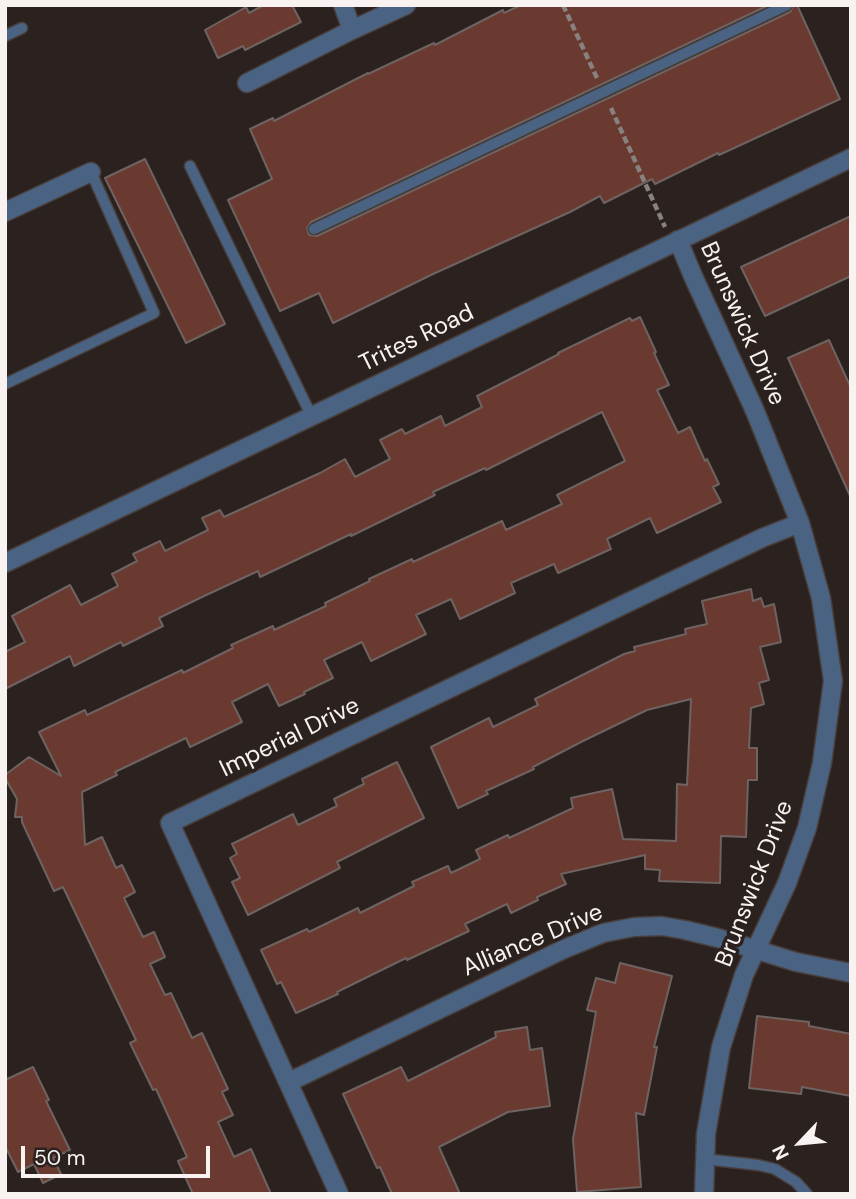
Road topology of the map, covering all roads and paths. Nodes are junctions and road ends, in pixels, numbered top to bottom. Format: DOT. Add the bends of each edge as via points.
graph roads {
  1 [pos="343,5"];
  2 [pos="405,5"];
  3 [pos="563,5"];
  4 [pos="787,5"];
  5 [pos="22,28"];
  6 [pos="352,30"];
  7 [pos="5,36"];
  8 [pos="247,83"];
  9 [pos="604,92"];
  10 [pos="851,159"];
  11 [pos="190,166"];
  12 [pos="91,172"];
  13 [pos="5,212"];
  14 [pos="314,229"];
  15 [pos="675,242"];
  16 [pos="5,384"];
  17 [pos="312,417"];
  18 [pos="800,523"];
  19 [pos="5,563"];
  20 [pos="842,680"];
  21 [pos="756,949"];
  22 [pos="851,973"];
  23 [pos="289,1082"];
  24 [pos="704,1159"];
  25 [pos="340,1194"];
  26 [pos="704,1194"];
  27 [pos="807,1194"];
  1 -- 6 [label="street"];
  2 -- 6 [label="street"];
  3 -- 9 [label="path"];
  4 -- 9 [label="lane"];
  5 -- 7 [label="lane"];
  6 -- 8 [label="street"];
  9 -- 14 [label="lane"];
  9 -- 15 [label="path"];
  10 -- 15 [label="street, Trites Road"];
  11 -- 17 [label="lane"];
  12 -- 13 [label="street"];
  12 -- 16 [label="lane" via="154,313"];
  15 -- 17 [label="street, Trites Road"];
  15 -- 18 [label="street, Brunswick Drive" via="755,411"];
  17 -- 19 [label="street, Trites Road"];
  18 -- 20 [label="street, Brunswick Drive"];
  18 -- 23 [label="street, Imperial Drive" via="170,823"];
  20 -- 21 [label="street, Brunswick Drive" via="807,828"];
  21 -- 22 [label="street, Alliance Drive"];
  21 -- 23 [label="street, Alliance Drive" via="662,926 603,933"];
  21 -- 24 [label="street, Brunswick Drive" via="721,1047"];
  23 -- 25 [label="street, Imperial Drive"];
  24 -- 26 [label="street, Brunswick Drive"];
  24 -- 27 [label="lane" via="775,1169"];
}
